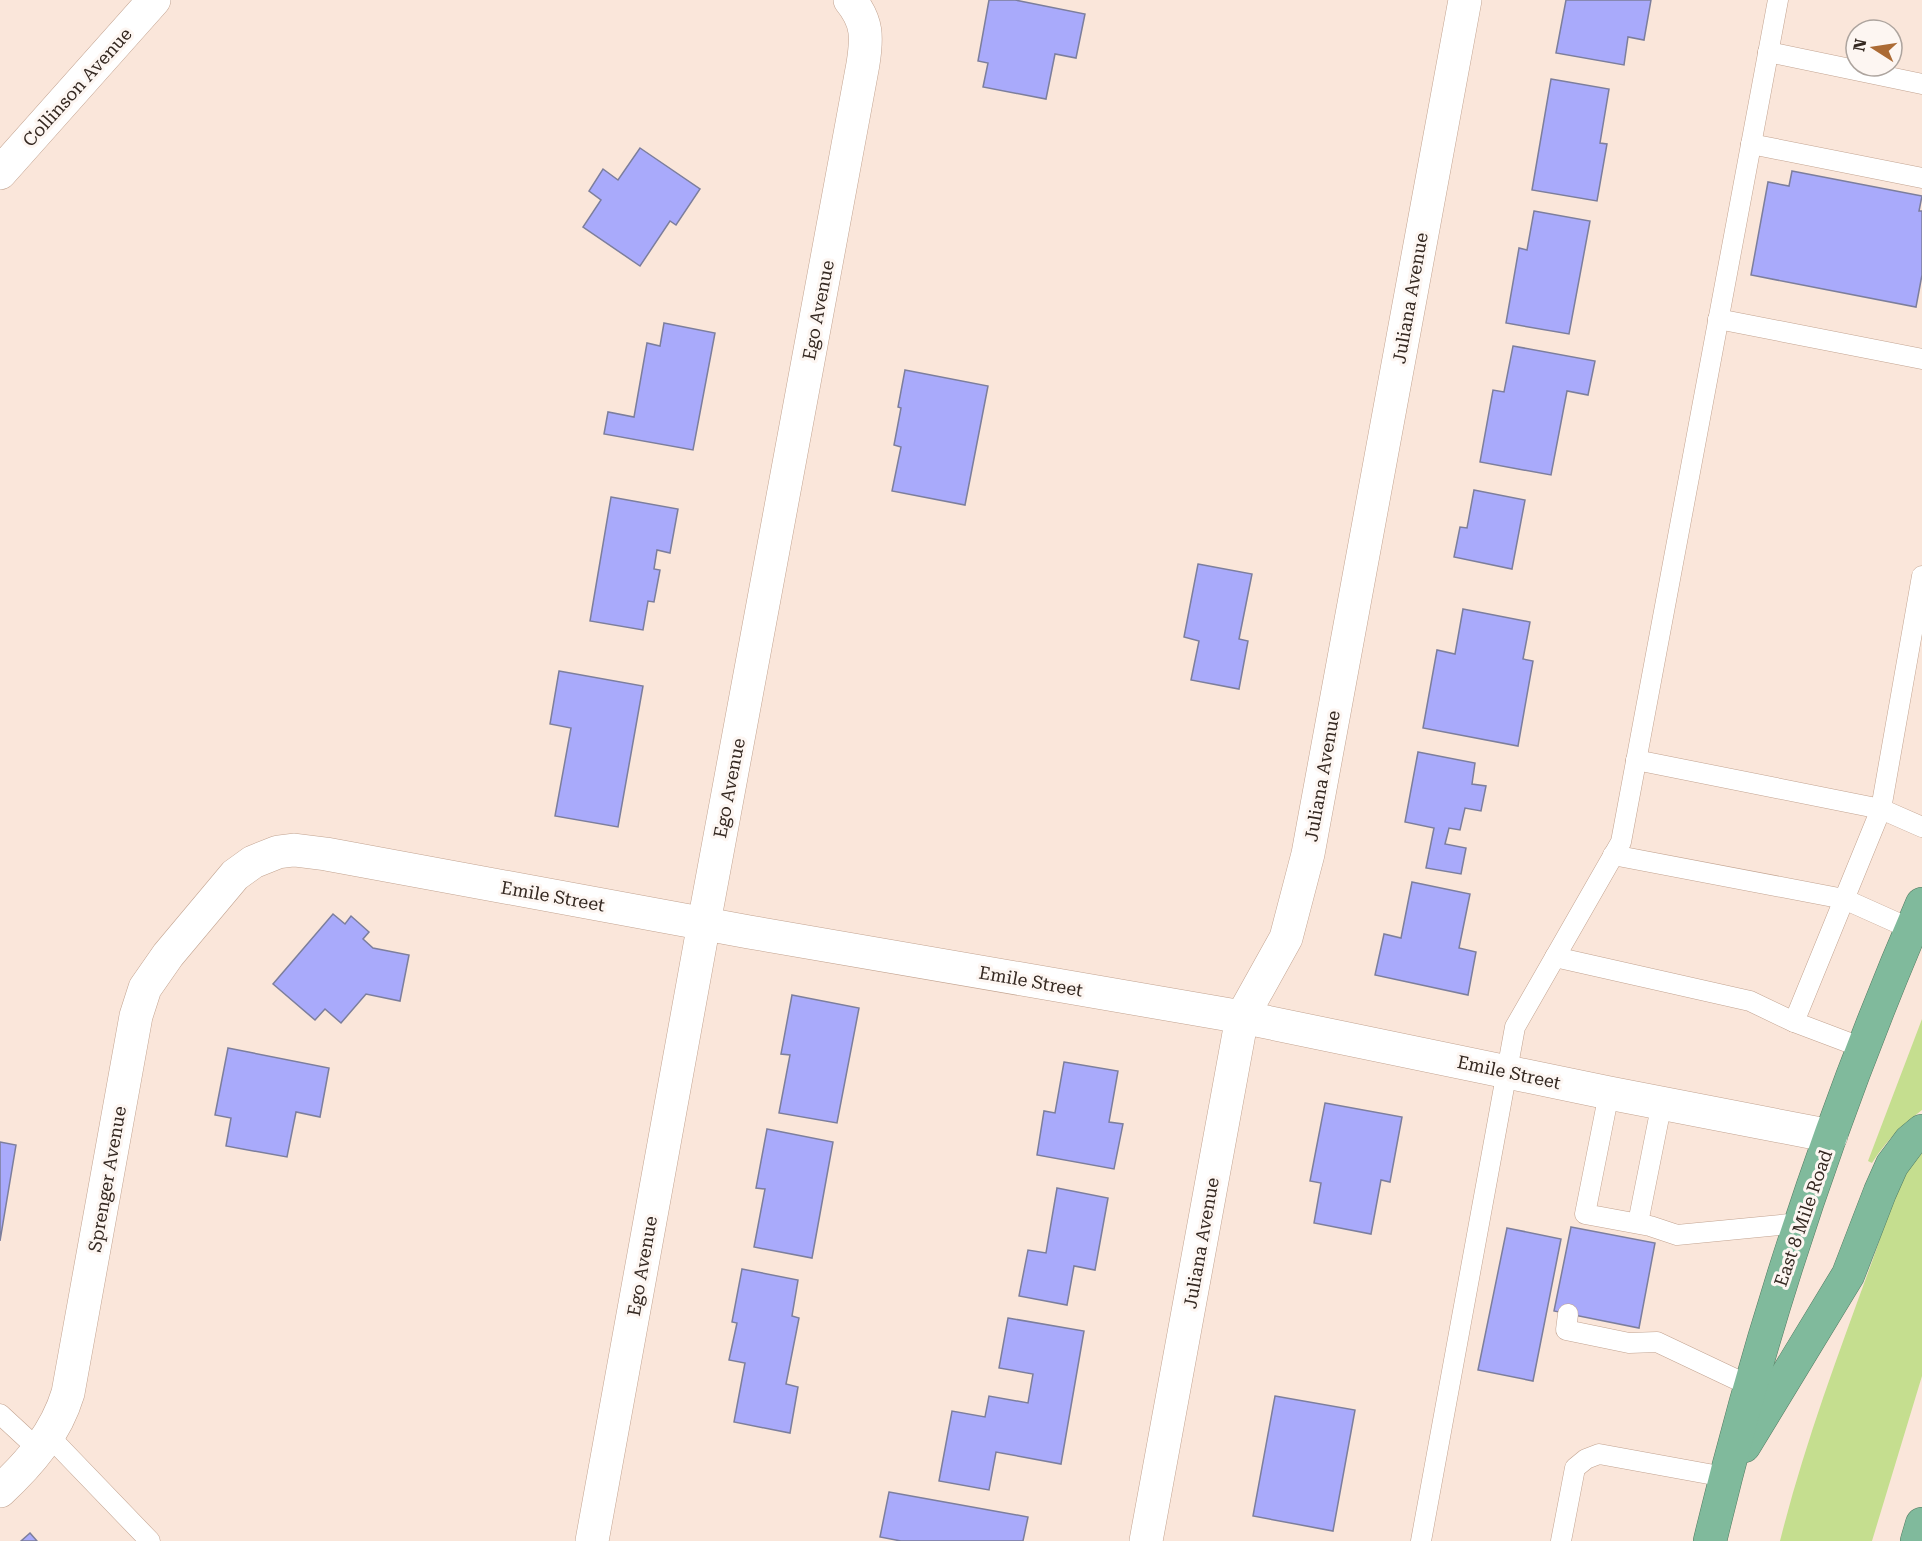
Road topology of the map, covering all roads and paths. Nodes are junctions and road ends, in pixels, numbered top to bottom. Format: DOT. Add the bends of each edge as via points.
graph roads {
  1 [pos="154,0"];
  2 [pos="850,0"];
  3 [pos="1465,0"];
  4 [pos="1778,0"];
  5 [pos="1768,52"];
  6 [pos="1922,84"];
  7 [pos="1751,144"];
  8 [pos="0,173"];
  9 [pos="1922,178"];
  10 [pos="1718,319"];
  11 [pos="1922,359"];
  12 [pos="1922,576"];
  13 [pos="1636,760"];
  14 [pos="1881,809"];
  15 [pos="1922,827"];
  16 [pos="1613,855"];
  17 [pos="235,875"];
  18 [pos="1844,899"];
  19 [pos="1917,916"];
  20 [pos="704,923"];
  21 [pos="1555,957"];
  22 [pos="1242,1017"];
  23 [pos="1794,1022"];
  24 [pos="1863,1048"];
  25 [pos="1507,1072"];
  26 [pos="1609,1093"];
  27 [pos="1662,1102"];
  28 [pos="1922,1131"];
  29 [pos="1831,1136"];
  30 [pos="1800,1223"];
  31 [pos="1645,1230"];
  32 [pos="1568,1314"];
  33 [pos="1750,1386"];
  34 [pos="0,1414"];
  35 [pos="44,1443"];
  36 [pos="1725,1477"];
  37 [pos="0,1491"];
  38 [pos="1922,1524"];
  39 [pos="150,1541"];
  40 [pos="592,1541"];
  41 [pos="1146,1541"];
  42 [pos="1421,1541"];
  43 [pos="1561,1541"];
  44 [pos="1710,1541"];
  45 [pos="1917,1541"];
  1 -- 8 [label="street, Collinson Avenue"];
  2 -- 20 [label="street, Ego Avenue" via="862,18 866,35 858,94"];
  3 -- 22 [label="street, Juliana Avenue" via="1308,854 1286,938"];
  4 -- 5 [label="lane"];
  5 -- 6 [label="lane"];
  5 -- 7 [label="lane"];
  7 -- 9 [label="lane"];
  7 -- 10 [label="lane"];
  10 -- 11 [label="lane"];
  10 -- 13 [label="lane"];
  12 -- 14 [label="lane"];
  13 -- 14 [label="lane"];
  13 -- 16 [label="lane" via="1621,842"];
  14 -- 15 [label="lane"];
  14 -- 18 [label="lane"];
  16 -- 18 [label="lane"];
  16 -- 21 [label="lane"];
  17 -- 20 [label="street, Emile Street" via="253,862 294,850"];
  17 -- 35 [label="street, Sprenger Avenue" via="145,988 136,1016 68,1393 63,1411"];
  18 -- 19 [label="lane"];
  18 -- 23 [label="lane"];
  19 -- 24 [label="highway, East 8 Mile Road"];
  20 -- 22 [label="street, Emile Street"];
  20 -- 40 [label="street, Ego Avenue"];
  21 -- 23 [label="lane" via="1750,1001"];
  21 -- 25 [label="lane" via="1515,1027"];
  22 -- 25 [label="street, Emile Street"];
  22 -- 41 [label="street, Juliana Avenue"];
  23 -- 24 [label="lane"];
  24 -- 29 [label="highway, East 8 Mile Road"];
  25 -- 26 [label="street, Emile Street"];
  25 -- 42 [label="lane"];
  26 -- 27 [label="street, Emile Street"];
  26 -- 31 [label="lane" via="1584,1221"];
  27 -- 29 [label="street, Emile Street"];
  27 -- 31 [label="lane"];
  28 -- 36 [label="highway" via="1892,1165 1848,1275"];
  29 -- 30 [label="highway, East 8 Mile Road"];
  30 -- 31 [label="lane" via="1677,1234"];
  30 -- 33 [label="highway, East 8 Mile Road"];
  32 -- 33 [label="lane" via="1566,1330 1596,1328 1657,1342"];
  33 -- 36 [label="highway, East 8 Mile Road"];
  34 -- 35 [label="lane"];
  35 -- 37 [label="street, Sprenger Avenue"];
  35 -- 39 [label="lane"];
  36 -- 43 [label="lane" via="1599,1454 1586,1459 1575,1468"];
  36 -- 44 [label="highway, East 8 Mile Road"];
  38 -- 45 [label="highway"];
}
